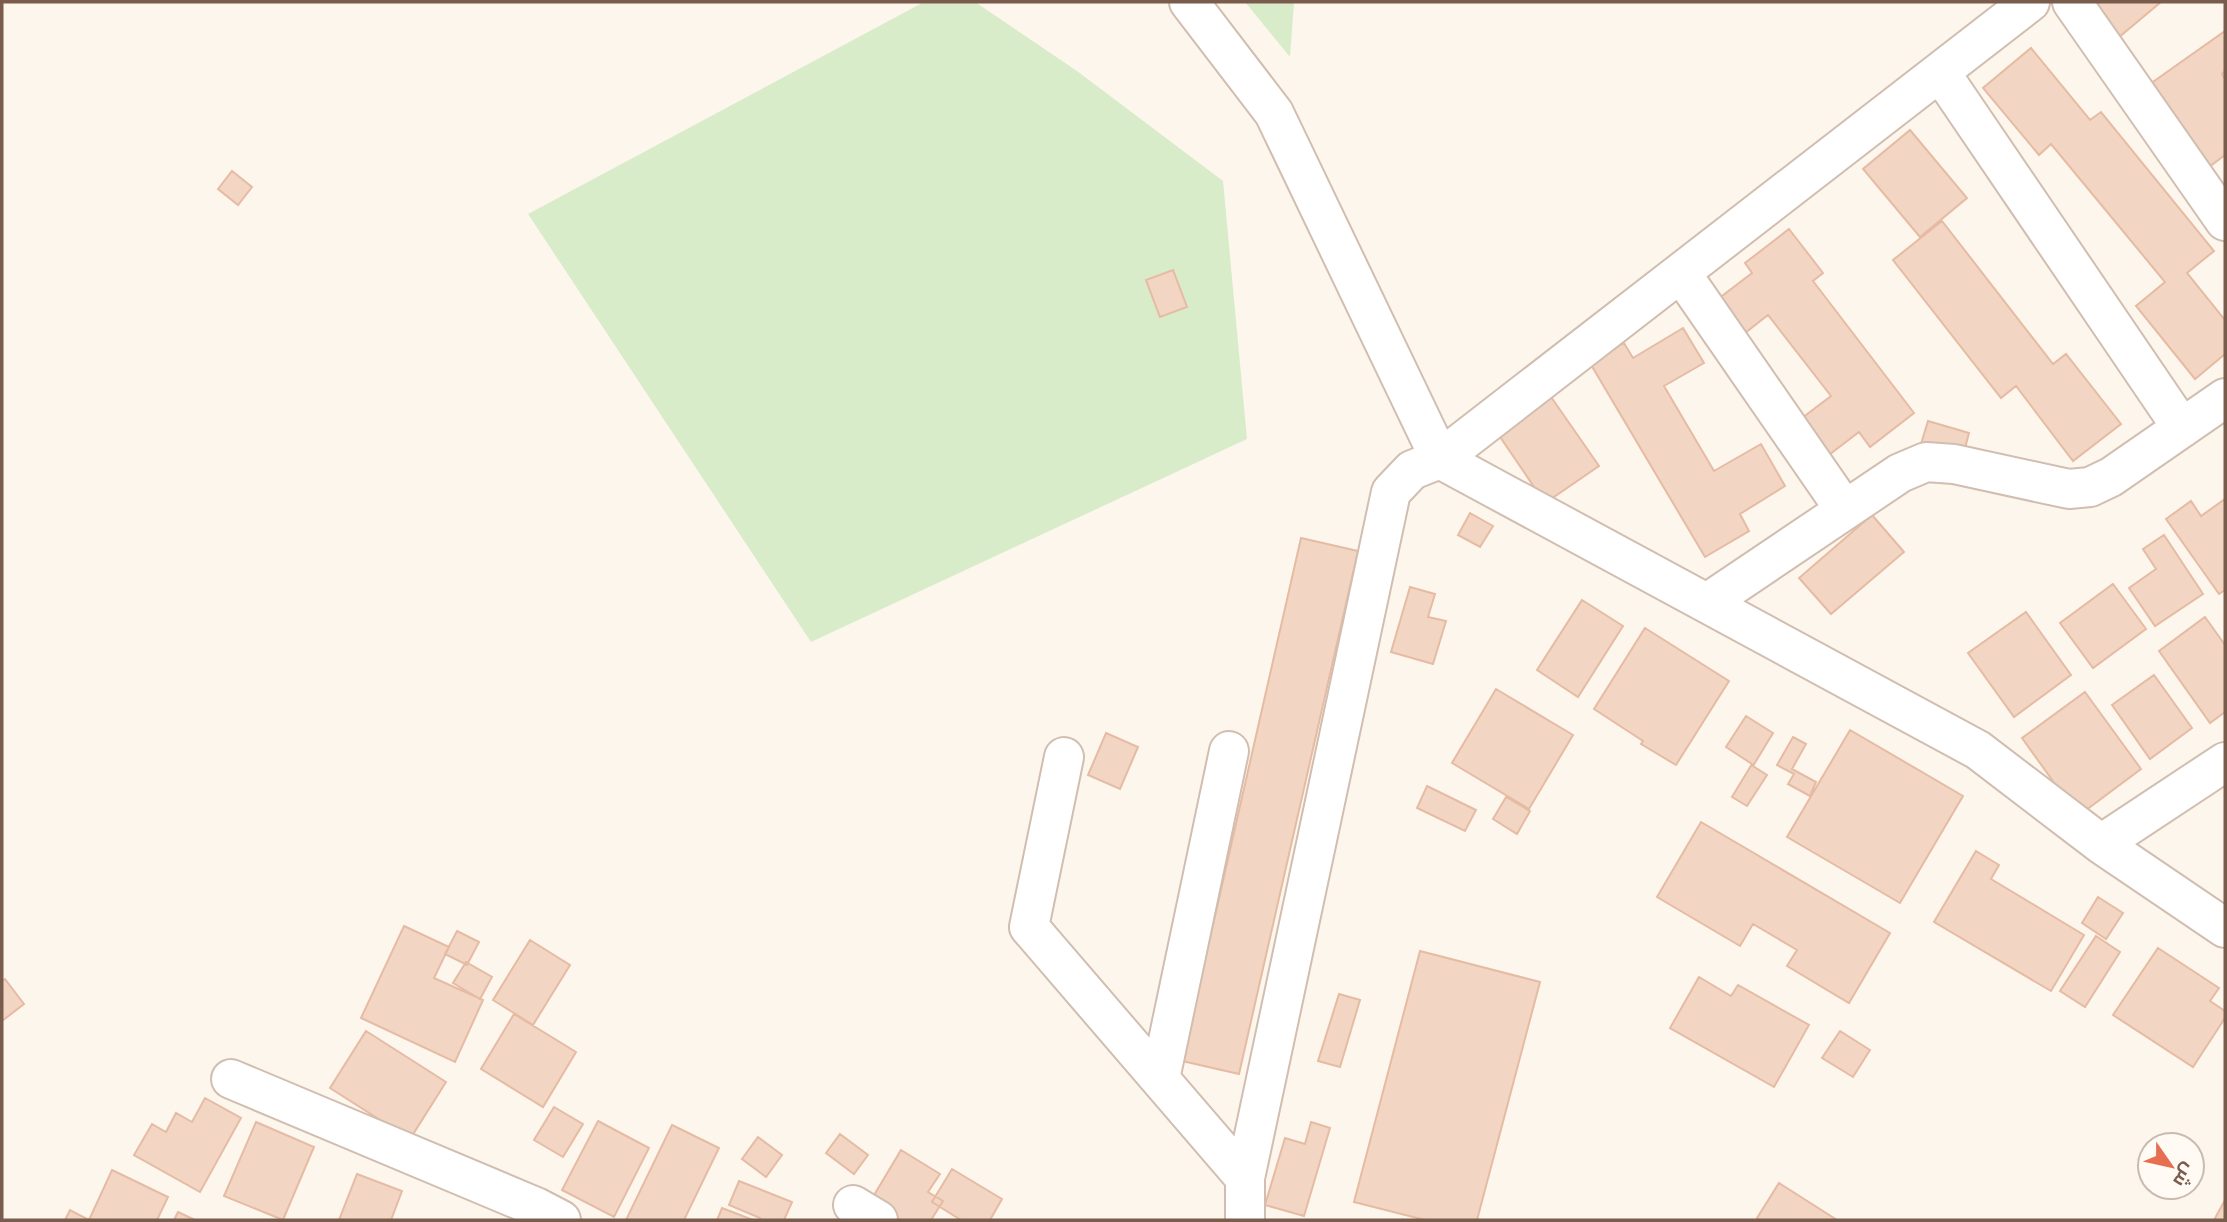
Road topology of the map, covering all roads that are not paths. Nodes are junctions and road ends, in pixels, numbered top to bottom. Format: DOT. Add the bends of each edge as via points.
graph roads {
  1 [pos="1189,2"];
  2 [pos="2030,2"];
  3 [pos="2072,2"];
  4 [pos="1940,72"];
  5 [pos="2225,221"];
  6 [pos="1681,273"];
  7 [pos="2225,398"];
  8 [pos="2182,428"];
  9 [pos="1440,459"];
  10 [pos="1845,510"];
  11 [pos="1707,603"];
  12 [pos="1228,751"];
  13 [pos="1064,757"];
  14 [pos="2225,762"];
  15 [pos="2101,844"];
  16 [pos="2225,928"];
  17 [pos="231,1079"];
  18 [pos="1160,1079"];
  19 [pos="1245,1178"];
  20 [pos="542,1216"];
  21 [pos="1244,1220"];
  1 -- 9 [label="street" via="1274,113"];
  2 -- 4 [label="street"];
  3 -- 5 [label="street"];
  4 -- 6 [label="street"];
  4 -- 8 [label="street"];
  6 -- 9 [label="street"];
  6 -- 10 [label="street"];
  7 -- 8 [label="street"];
  8 -- 10 [label="street" via="2090,487 2069,489 1926,462 1900,473"];
  9 -- 11 [label="street"];
  9 -- 19 [label="street" via="1412,470 1391,492"];
  10 -- 11 [label="street"];
  11 -- 15 [label="street" via="1978,750"];
  12 -- 18 [label="street"];
  13 -- 18 [label="street" via="1029,927"];
  14 -- 15 [label="street"];
  15 -- 16 [label="street"];
  17 -- 20 [label="street"];
  18 -- 19 [label="street"];
  19 -- 21 [label="street"];
}
